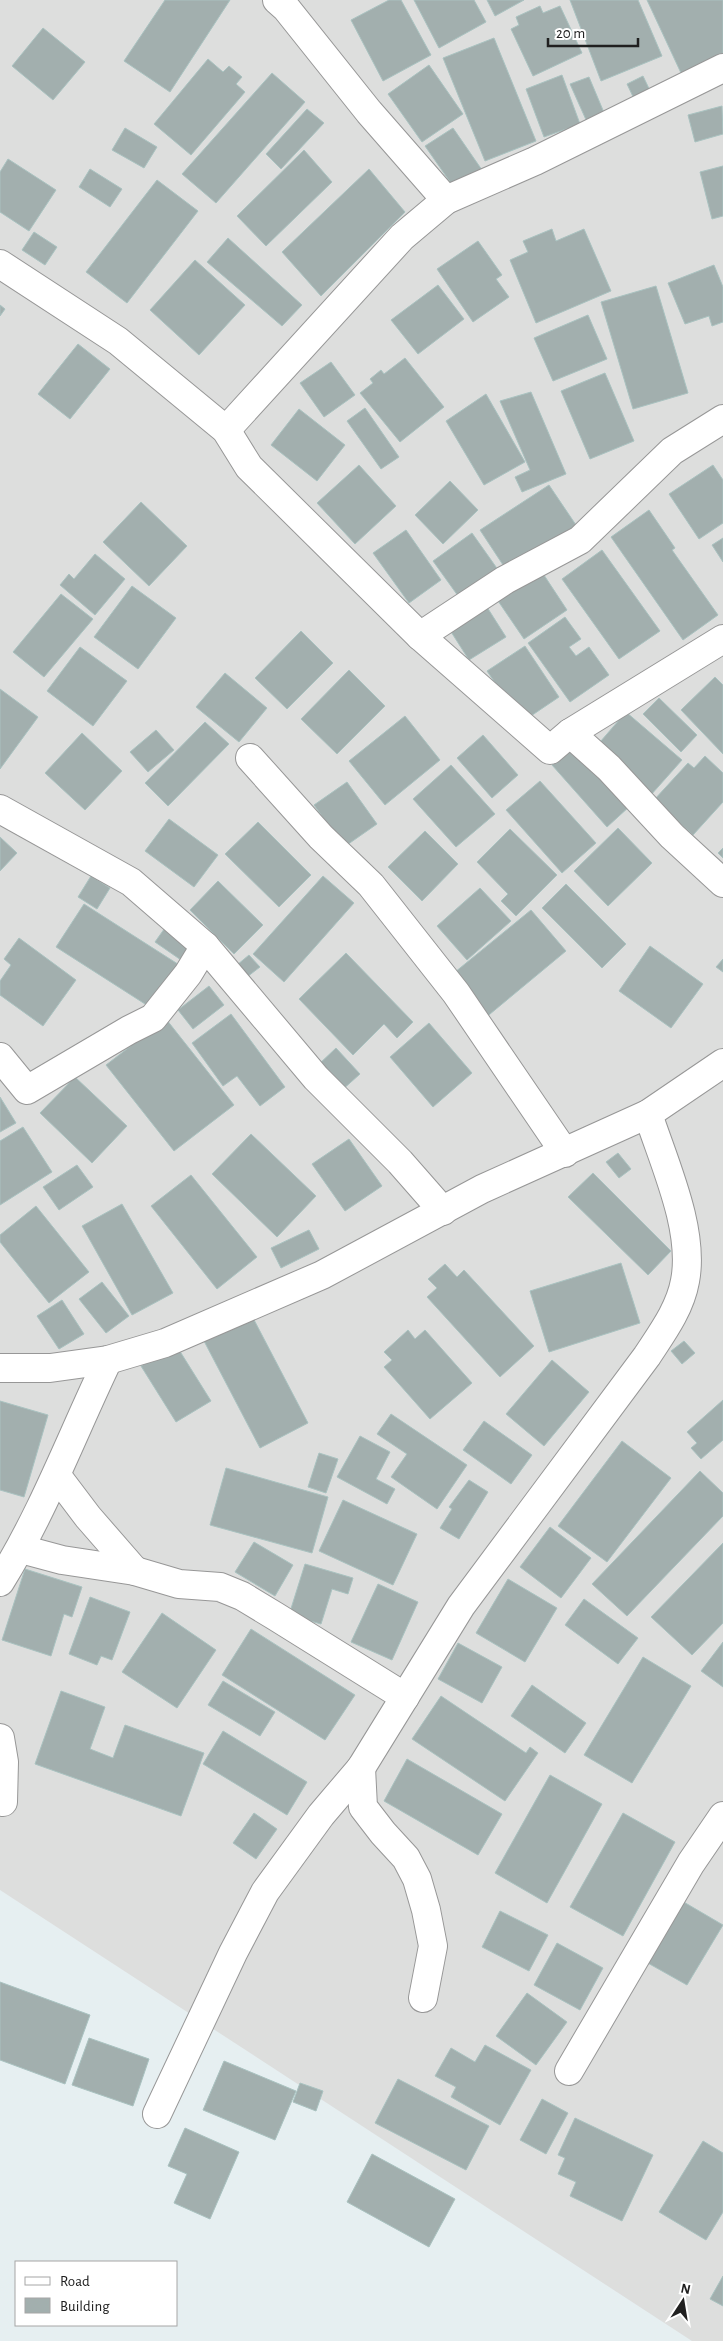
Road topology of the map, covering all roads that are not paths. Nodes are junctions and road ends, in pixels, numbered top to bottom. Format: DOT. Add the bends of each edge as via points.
graph roads {
  1 [pos="287,3"];
  2 [pos="723,68"];
  3 [pos="446,200"];
  4 [pos="0,264"];
  5 [pos="723,419"];
  6 [pos="226,430"];
  7 [pos="420,636"];
  8 [pos="723,638"];
  9 [pos="570,733"];
  10 [pos="250,758"];
  11 [pos="0,809"];
  12 [pos="723,883"];
  13 [pos="205,946"];
  14 [pos="0,1057"];
  15 [pos="723,1063"];
  16 [pos="648,1114"];
  17 [pos="564,1153"];
  18 [pos="443,1211"];
  19 [pos="108,1360"];
  20 [pos="0,1368"];
  21 [pos="57,1476"];
  22 [pos="21,1549"];
  23 [pos="135,1571"];
  24 [pos="0,1582"];
  25 [pos="405,1697"];
  26 [pos="0,1738"];
  27 [pos="360,1768"];
  28 [pos="3,1802"];
  29 [pos="723,1816"];
  30 [pos="423,1998"];
  31 [pos="569,2071"];
  32 [pos="157,2114"];
  1 -- 3 [label="street" via="369,112"];
  2 -- 3 [label="street" via="535,161"];
  3 -- 6 [label="street" via="402,237"];
  4 -- 6 [label="street" via="118,341"];
  5 -- 7 [label="street" via="672,451 580,540 505,580"];
  6 -- 7 [label="street" via="249,467"];
  7 -- 9 [label="street" via="550,750"];
  8 -- 9 [label="street"];
  9 -- 12 [label="street"];
  10 -- 17 [label="street" via="321,837 371,885 456,993"];
  11 -- 13 [label="street" via="131,882"];
  13 -- 14 [label="street" via="188,974 153,1018 27,1090"];
  13 -- 18 [label="street" via="316,1078 400,1162"];
  15 -- 16 [label="street"];
  16 -- 17 [label="street"];
  16 -- 25 [label="street" via="681,1213 688,1248 685,1282 670,1320 461,1606"];
  17 -- 18 [label="street" via="482,1189"];
  18 -- 19 [label="street" via="322,1274 164,1342"];
  19 -- 20 [label="street" via="50,1368"];
  19 -- 21 [label="street"];
  21 -- 22 [label="street"];
  21 -- 23 [label="street"];
  22 -- 23 [label="street" via="62,1560"];
  22 -- 24 [label="street"];
  23 -- 25 [label="street" via="180,1584 220,1587 242,1596"];
  25 -- 27 [label="street"];
  26 -- 28 [label="street" via="4,1762"];
  27 -- 30 [label="street" via="363,1807 406,1858 417,1879 426,1910 433,1946"];
  27 -- 32 [label="street" via="265,1892"];
  29 -- 31 [label="street" via="691,1863"];
}
